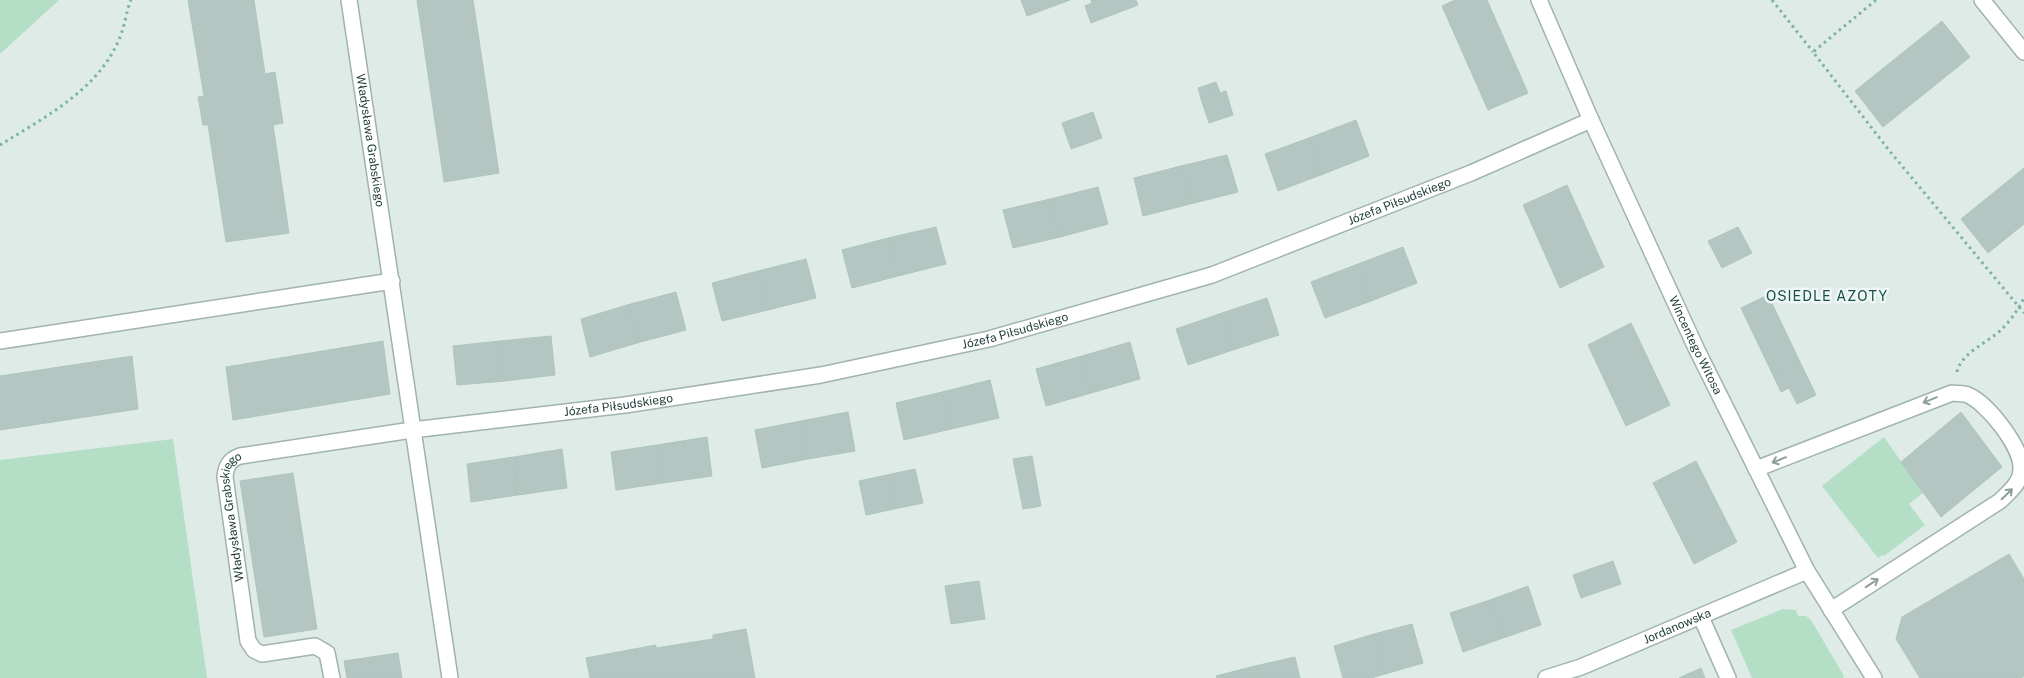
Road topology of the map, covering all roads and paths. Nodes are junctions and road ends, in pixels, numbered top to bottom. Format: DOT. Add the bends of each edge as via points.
graph roads {
  1 [pos="131,0"];
  2 [pos="349,0"];
  3 [pos="1539,0"];
  4 [pos="1772,0"];
  5 [pos="1876,0"];
  6 [pos="1982,0"];
  7 [pos="1812,52"];
  8 [pos="2024,52"];
  9 [pos="1591,120"];
  10 [pos="0,145"];
  11 [pos="392,281"];
  12 [pos="2024,298"];
  13 [pos="2019,307"];
  14 [pos="2024,313"];
  15 [pos="0,341"];
  16 [pos="1952,393"];
  17 [pos="412,430"];
  18 [pos="1756,469"];
  19 [pos="1807,571"];
  20 [pos="1830,610"];
  21 [pos="1701,617"];
  22 [pos="332,678"];
  23 [pos="450,678"];
  24 [pos="1546,678"];
  25 [pos="1728,678"];
  26 [pos="1874,678"];
  1 -- 10 [label="path" via="120,37 100,72 60,107"];
  2 -- 11 [label="street, Władysława Grabskiego"];
  3 -- 9 [label="street, Wincentego Witosa"];
  4 -- 7 [label="path"];
  5 -- 7 [label="path"];
  6 -- 8 [label="street"];
  7 -- 13 [label="path"];
  9 -- 17 [label="street, Józefa Piłsudskiego" via="1471,173 1212,275 989,339 821,375 625,405"];
  9 -- 18 [label="street, Wincentego Witosa" via="1696,348"];
  11 -- 15 [label="street"];
  11 -- 17 [label="street, Władysława Grabskiego"];
  12 -- 13 [label="path"];
  13 -- 14 [label="path"];
  13 -- 16 [label="path" via="2001,330 1959,363"];
  16 -- 18 [label="street, one-way"];
  20 -- 16 [label="street, one-way" via="2000,501 2016,486 2021,470 2013,442 1984,406 1967,395"];
  17 -- 22 [label="street, Władysława Grabskiego" via="240,456 231,460 226,468 224,477 248,641 254,650 262,654 315,646 321,648 327,653"];
  17 -- 23 [label="street, Władysława Grabskiego"];
  18 -- 19 [label="street, Wincentego Witosa"];
  19 -- 20 [label="street, Wincentego Witosa"];
  19 -- 21 [label="street, Jordanowska"];
  20 -- 26 [label="street, Wincentego Witosa"];
  21 -- 24 [label="street, Jordanowska"];
  21 -- 25 [label="street"];
}
